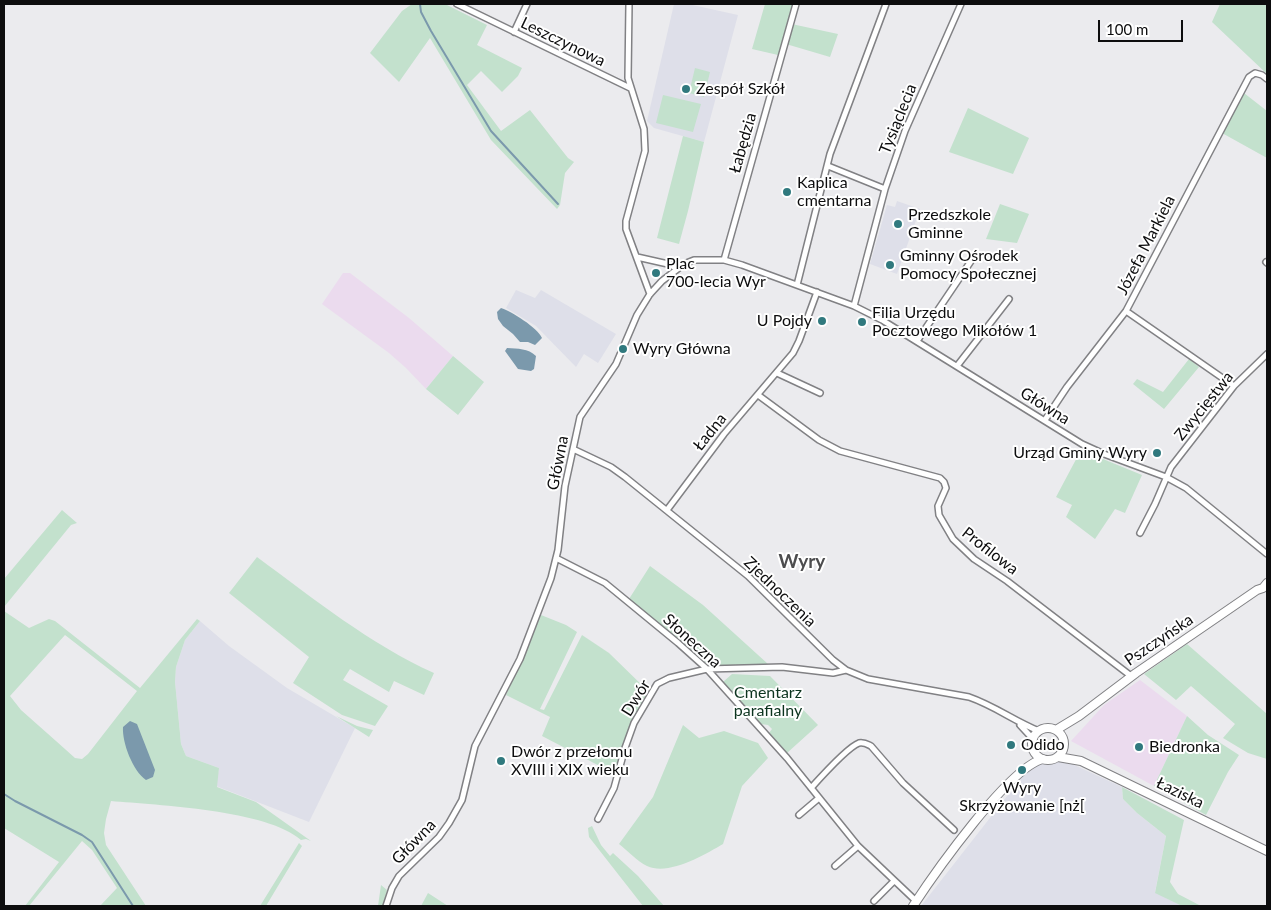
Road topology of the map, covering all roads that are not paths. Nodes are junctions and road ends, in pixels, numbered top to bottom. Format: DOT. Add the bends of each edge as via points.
graph roads {
  1 [pos="458,4"];
  2 [pos="527,4"];
  3 [pos="630,4"];
  4 [pos="796,4"];
  5 [pos="886,4"];
  6 [pos="961,4"];
  7 [pos="514,32"];
  8 [pos="1267,79"];
  9 [pos="630,88"];
  10 [pos="828,166"];
  11 [pos="885,189"];
  12 [pos="637,257"];
  13 [pos="724,260"];
  14 [pos="971,261"];
  15 [pos="676,268"];
  16 [pos="797,285"];
  17 [pos="817,292"];
  18 [pos="650,294"];
  19 [pos="1009,299"];
  20 [pos="854,306"];
  21 [pos="1126,311"];
  22 [pos="917,341"];
  23 [pos="1267,354"];
  24 [pos="957,366"];
  25 [pos="777,372"];
  26 [pos="1234,386"];
  27 [pos="820,393"];
  28 [pos="758,395"];
  29 [pos="1044,420"];
  30 [pos="573,449"];
  31 [pos="1166,477"];
  32 [pos="667,510"];
  33 [pos="1140,533"];
  34 [pos="1267,554"];
  35 [pos="556,558"];
  36 [pos="1267,584"];
  37 [pos="707,669"];
  38 [pos="846,670"];
  39 [pos="1131,676"];
  40 [pos="1079,716"];
  41 [pos="1016,721"];
  42 [pos="1056,730"];
  43 [pos="1040,731"];
  44 [pos="1033,739"];
  45 [pos="1064,742"];
  46 [pos="1034,749"];
  47 [pos="1058,756"];
  48 [pos="1043,759"];
  49 [pos="1081,761"];
  50 [pos="1022,770"];
  51 [pos="811,788"];
  52 [pos="819,798"];
  53 [pos="799,815"];
  54 [pos="598,819"];
  55 [pos="954,830"];
  56 [pos="858,846"];
  57 [pos="1267,851"];
  58 [pos="835,866"];
  59 [pos="894,881"];
  60 [pos="874,901"];
  61 [pos="914,904"];
  62 [pos="386,906"];
  1 -- 7 [label="street, Leszczynowa"];
  2 -- 7 [label="street"];
  3 -- 9 [label="street"];
  4 -- 13 [label="street, Łabędzia"];
  5 -- 10 [label="street"];
  6 -- 11 [label="street, Tysiąclecia" via="906,130"];
  7 -- 9 [label="street, Leszczynowa"];
  8 -- 21 [label="street, Józefa Markiela" via="1255,73 1249,77"];
  9 -- 12 [label="street" via="646,139 626,221 628,237"];
  10 -- 11 [label="street"];
  10 -- 16 [label="street"];
  11 -- 20 [label="street, Tysiąclecia"];
  12 -- 15 [label="street"];
  12 -- 18 [label="street"];
  13 -- 15 [label="street, Główna" via="694,260"];
  13 -- 16 [label="street, Główna"];
  14 -- 22 [label="street"];
  15 -- 18 [label="street, Główna"];
  16 -- 17 [label="street, Główna"];
  17 -- 20 [label="street, Główna"];
  17 -- 25 [label="street, Ładna" via="799,342"];
  18 -- 30 [label="street, Główna" via="637,314 616,364 580,417"];
  19 -- 24 [label="street"];
  20 -- 22 [label="street, Główna"];
  21 -- 26 [label="street"];
  21 -- 29 [label="street, Józefa Markiela"];
  22 -- 24 [label="street, Główna"];
  23 -- 26 [label="street, Zwycięstwa"];
  24 -- 29 [label="street, Główna"];
  25 -- 27 [label="street"];
  25 -- 28 [label="street, Ładna"];
  26 -- 31 [label="street, Zwycięstwa"];
  28 -- 32 [label="street, Ładna"];
  28 -- 39 [label="street, Profilowa" via="834,448 940,478 946,488 938,506 953,539 974,559 1008,581"];
  29 -- 31 [label="street, Główna" via="1082,444"];
  30 -- 32 [label="street, Zjednoczenia" via="610,467"];
  30 -- 35 [label="street, Główna"];
  31 -- 33 [label="street"];
  31 -- 34 [label="street, Główna" via="1186,488"];
  32 -- 38 [label="street, Zjednoczenia" via="748,576"];
  35 -- 37 [label="street, Słoneczna" via="605,583"];
  35 -- 62 [label="street, Główna" via="520,659 475,746 462,800 439,837 398,876"];
  36 -- 39 [label="main road, Pszczyńska"];
  37 -- 38 [label="street, Dwór" via="782,668 833,673"];
  37 -- 51 [label="street, Słoneczna"];
  37 -- 54 [label="street, Dwór" via="669,678 652,690 634,723 614,788"];
  38 -- 41 [label="street, Zjednoczenia" via="868,679 969,697"];
  39 -- 40 [label="main road, Pszczyńska"];
  40 -- 42 [label="main road, Pszczyńska"];
  40 -- 45 [label="main road, Pszczyńska" via="1066,733"];
  41 -- 43 [label="street, Zjednoczenia"];
  41 -- 44 [label="street, Zjednoczenia"];
  42 -- 43 [label="main road"];
  42 -- 45 [label="main road"];
  43 -- 44 [label="main road"];
  44 -- 46 [label="main road"];
  45 -- 47 [label="main road"];
  45 -- 49 [label="main road, Łaziska"];
  46 -- 48 [label="main road"];
  46 -- 50 [label="main road"];
  47 -- 48 [label="main road"];
  47 -- 49 [label="main road, Łaziska"];
  48 -- 50 [label="main road"];
  49 -- 57 [label="main road, Łaziska"];
  50 -- 61 [label="main road" via="997,794"];
  51 -- 52 [label="street, Słoneczna"];
  51 -- 55 [label="street" via="858,743 865,743"];
  52 -- 53 [label="street"];
  52 -- 56 [label="street, Słoneczna"];
  56 -- 58 [label="street"];
  56 -- 59 [label="street, Słoneczna"];
  59 -- 60 [label="street"];
  59 -- 61 [label="street, Słoneczna"];
}
